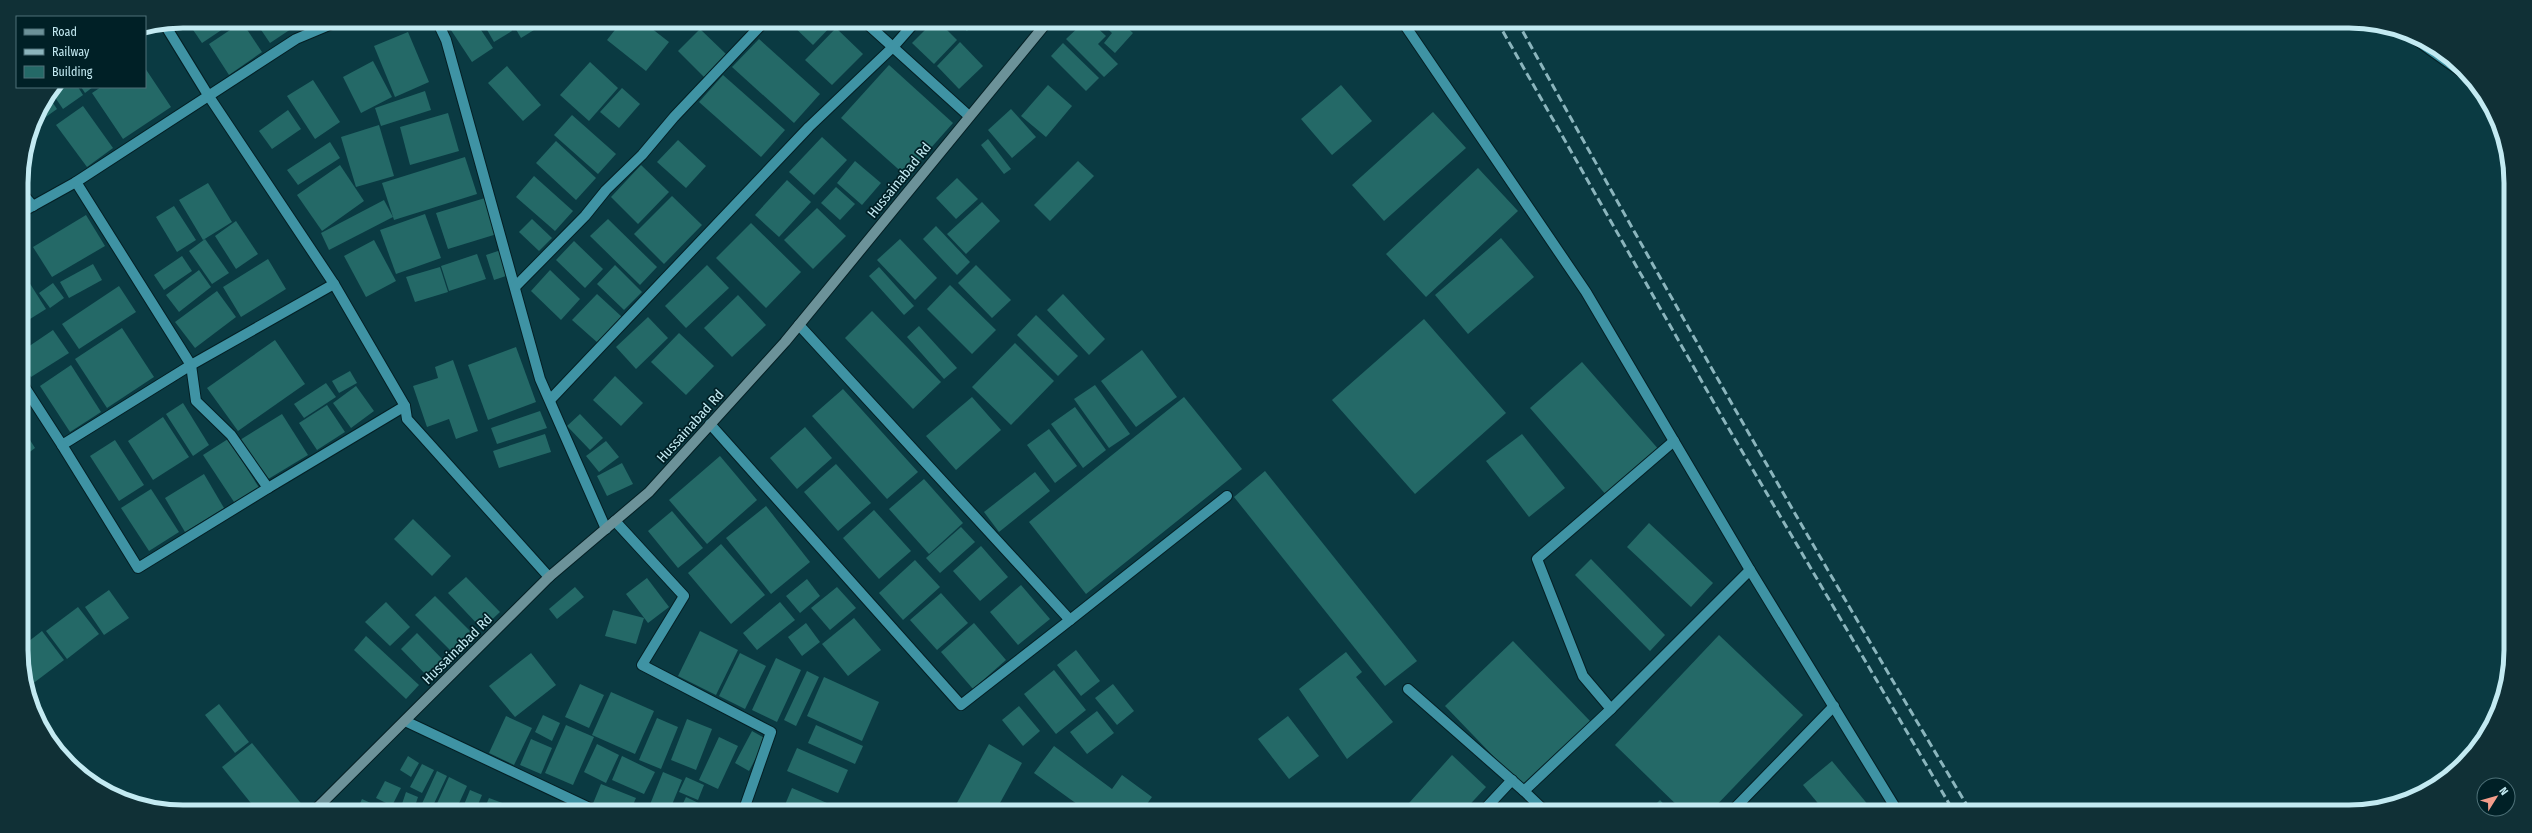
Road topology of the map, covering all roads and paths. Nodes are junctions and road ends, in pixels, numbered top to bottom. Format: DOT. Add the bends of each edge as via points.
graph roads {
  1 [pos="322,28"];
  2 [pos="440,28"];
  3 [pos="758,28"];
  4 [pos="872,28"];
  5 [pos="910,28"];
  6 [pos="1042,28"];
  7 [pos="1407,28"];
  8 [pos="164,29"];
  9 [pos="167,29"];
  10 [pos="894,46"];
  11 [pos="208,95"];
  12 [pos="969,116"];
  13 [pos="76,182"];
  14 [pos="28,200"];
  15 [pos="33,206"];
  16 [pos="28,209"];
  17 [pos="334,284"];
  18 [pos="515,287"];
  19 [pos="799,325"];
  20 [pos="190,365"];
  21 [pos="28,393"];
  22 [pos="550,400"];
  23 [pos="404,406"];
  24 [pos="710,424"];
  25 [pos="1674,440"];
  26 [pos="62,445"];
  27 [pos="268,488"];
  28 [pos="1227,496"];
  29 [pos="615,521"];
  30 [pos="606,529"];
  31 [pos="1750,570"];
  32 [pos="549,577"];
  33 [pos="1070,620"];
  34 [pos="1408,689"];
  35 [pos="1834,706"];
  36 [pos="1611,709"];
  37 [pos="405,721"];
  38 [pos="1512,780"];
  39 [pos="1524,792"];
  40 [pos="320,805"];
  41 [pos="583,805"];
  42 [pos="746,805"];
  43 [pos="1489,805"];
  44 [pos="1538,805"];
  45 [pos="1738,805"];
  46 [pos="1894,805"];
  1 -- 11 [label="street" via="296,39"];
  2 -- 18 [label="street" via="446,40"];
  3 -- 18 [label="street" via="674,117 642,155 606,190 585,216"];
  4 -- 10 [label="street"];
  5 -- 10 [label="street"];
  6 -- 12 [label="street, Hussainabad Rd"];
  7 -- 25 [label="street" via="1586,292"];
  8 -- 11 [label="street"];
  9 -- 11 [label="street"];
  10 -- 12 [label="street"];
  10 -- 22 [label="street" via="809,127"];
  11 -- 13 [label="street"];
  11 -- 17 [label="street"];
  12 -- 19 [label="street, Hussainabad Rd"];
  13 -- 15 [label="street"];
  13 -- 20 [label="street"];
  14 -- 15 [label="street"];
  15 -- 16 [label="street"];
  17 -- 20 [label="street"];
  17 -- 23 [label="street"];
  18 -- 22 [label="street" via="540,379"];
  19 -- 24 [label="street, Hussainabad Rd"];
  19 -- 33 [label="street"];
  20 -- 26 [label="street"];
  20 -- 27 [label="street" via="196,401 231,435"];
  21 -- 26 [label="street"];
  22 -- 30 [label="street"];
  23 -- 27 [label="street"];
  23 -- 32 [label="street" via="407,419"];
  24 -- 29 [label="street, Hussainabad Rd" via="650,492"];
  24 -- 33 [label="street" via="960,705"];
  25 -- 31 [label="street"];
  25 -- 36 [label="street" via="1537,560 1583,676"];
  26 -- 27 [label="street" via="138,568"];
  28 -- 33 [label="street"];
  29 -- 30 [label="street, Hussainabad Rd"];
  29 -- 42 [label="street" via="684,596 642,665 772,732"];
  30 -- 32 [label="street, Hussainabad Rd"];
  31 -- 35 [label="street"];
  31 -- 36 [label="street"];
  32 -- 37 [label="street, Hussainabad Rd"];
  34 -- 38 [label="street"];
  35 -- 45 [label="street"];
  35 -- 46 [label="street"];
  36 -- 39 [label="street"];
  37 -- 40 [label="street, Hussainabad Rd"];
  37 -- 41 [label="street"];
  38 -- 39 [label="street"];
  38 -- 43 [label="street"];
  39 -- 44 [label="street"];
}
